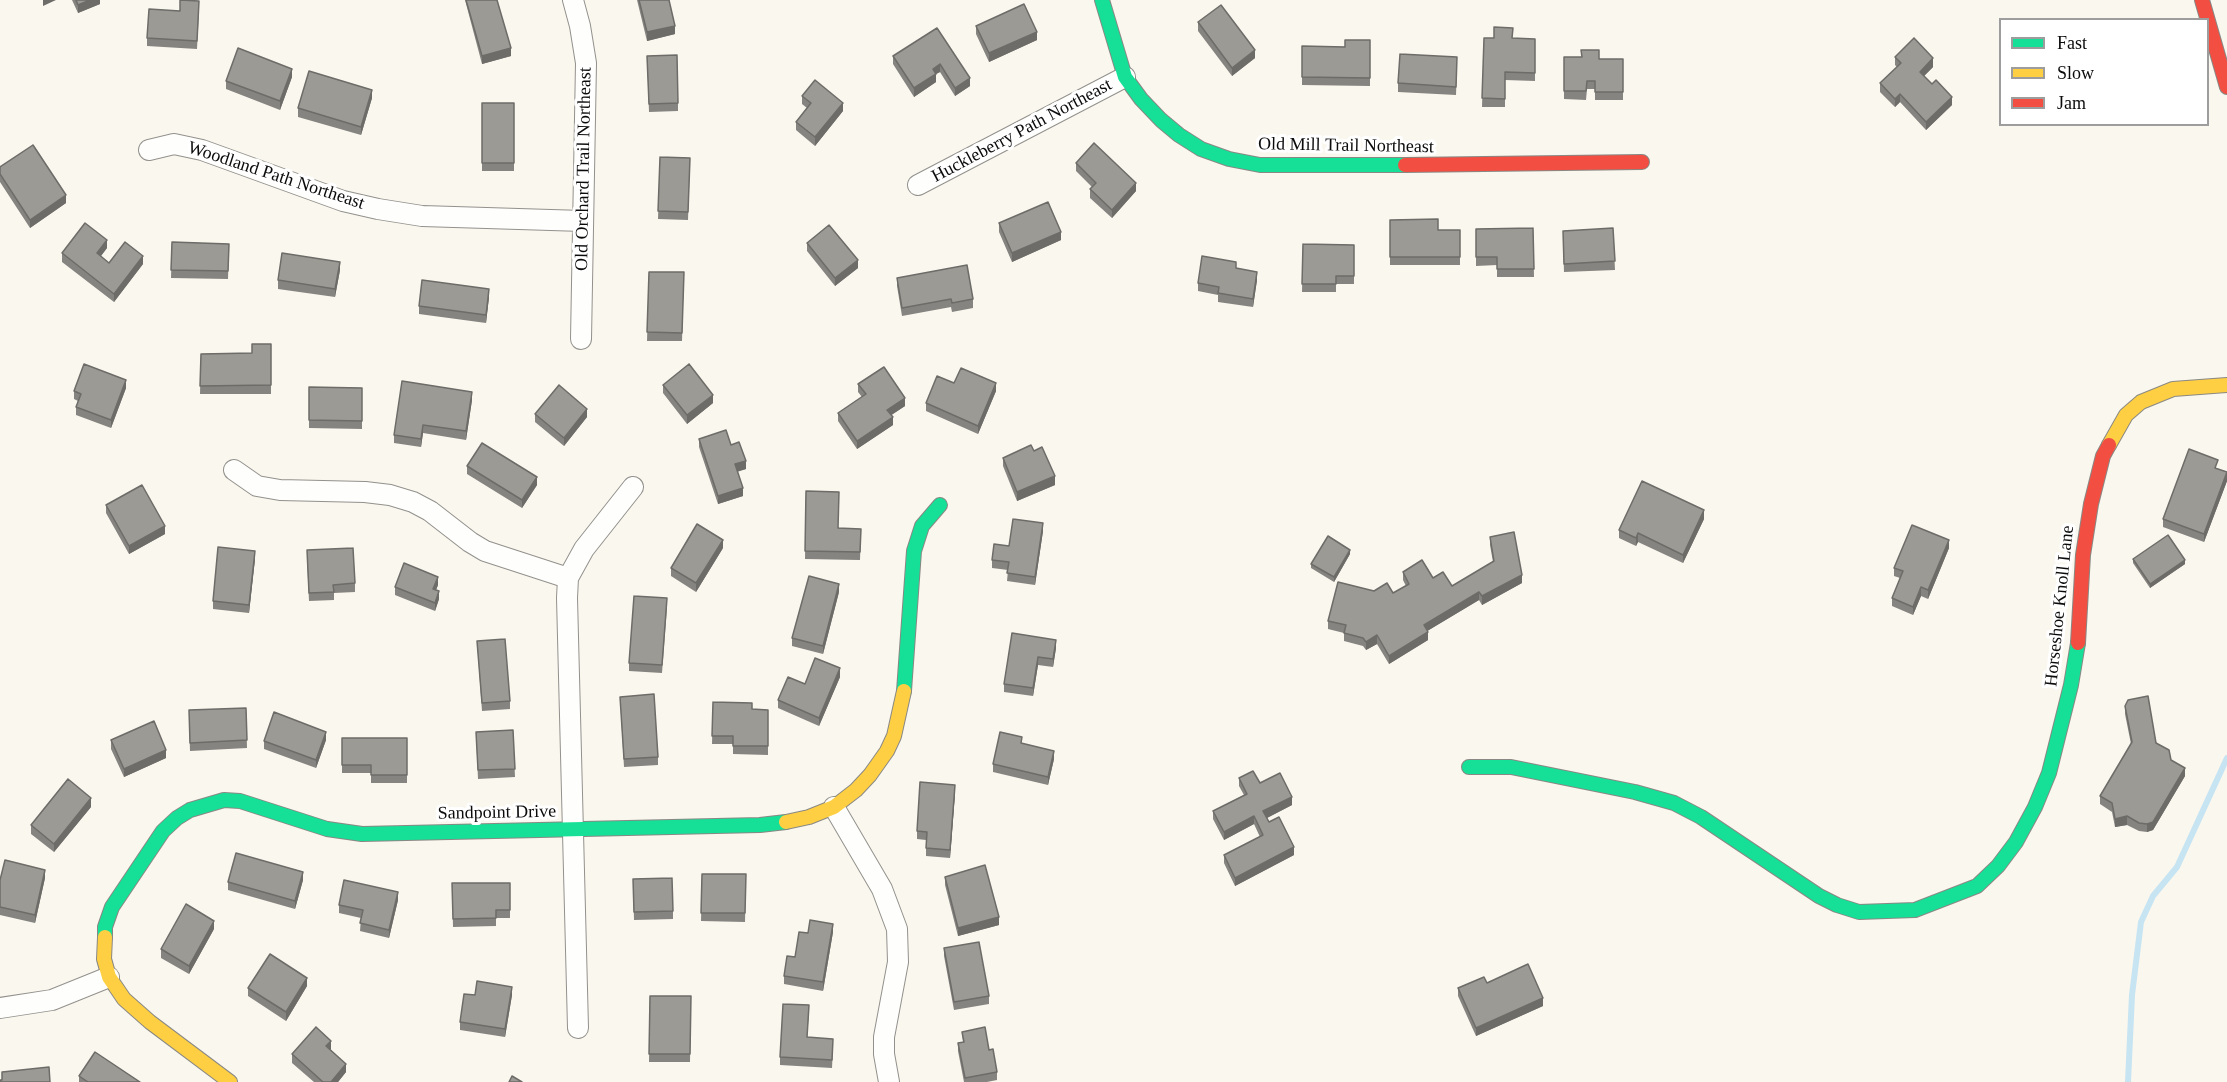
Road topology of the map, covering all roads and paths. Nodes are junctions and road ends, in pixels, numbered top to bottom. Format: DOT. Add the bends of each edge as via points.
graph roads {
  1 [pos="573,0"];
  2 [pos="1102,0"];
  3 [pos="2202,0"];
  4 [pos="2207,18"];
  5 [pos="2209,24"];
  6 [pos="1125,76"];
  7 [pos="2227,87"];
  8 [pos="149,150"];
  9 [pos="1642,162"];
  10 [pos="918,185"];
  11 [pos="583,221"];
  12 [pos="581,339"];
  13 [pos="2227,385"];
  14 [pos="234,470"];
  15 [pos="633,487"];
  16 [pos="940,505"];
  17 [pos="568,578"];
  18 [pos="1469,767"];
  19 [pos="834,807"];
  20 [pos="573,830"];
  21 [pos="109,977"];
  22 [pos="0,1008"];
  23 [pos="578,1028"];
  24 [pos="231,1082"];
  25 [pos="889,1082"];
  1 -- 11 [label="street, Old Orchard Trail Northeast" via="586,63"];
  2 -- 6 [label="street, Old Mill Trail Northeast"];
  3 -- 4 [label="street"];
  5 -- 7 [label="street"];
  6 -- 9 [label="street, Old Mill Trail Northeast" via="1141,99 1179,135 1201,149 1260,165"];
  6 -- 10 [label="street, Huckleberry Path Northeast"];
  8 -- 11 [label="street, Woodland Path Northeast" via="174,144 202,150 343,201 378,209 422,216"];
  11 -- 12 [label="street, Old Orchard Trail Northeast"];
  13 -- 18 [label="street, Horseshoe Knoll Lane" via="2173,388 2141,402 2126,415 2103,456 2083,555 2071,685 2049,772 2016,842 1977,885 1915,909 1859,912 1819,896 1674,803 1511,767"];
  14 -- 17 [label="street" via="257,486 365,492 413,502 485,551"];
  15 -- 17 [label="street" via="584,549"];
  16 -- 19 [label="street, Sandpoint Drive" via="922,526 914,551 905,686 894,736 870,775"];
  17 -- 20 [label="street"];
  19 -- 20 [label="street, Sandpoint Drive" via="809,817 760,825"];
  19 -- 25 [label="street" via="882,889 897,928 898,962 884,1037"];
  20 -- 21 [label="street, Sandpoint Drive" via="362,834 327,829 240,801 206,804 190,810 163,831 112,907 103,942"];
  20 -- 23 [label="street"];
  21 -- 22 [label="street" via="52,1000"];
  21 -- 24 [label="street, Sandpoint Drive" via="138,1012"];
}
